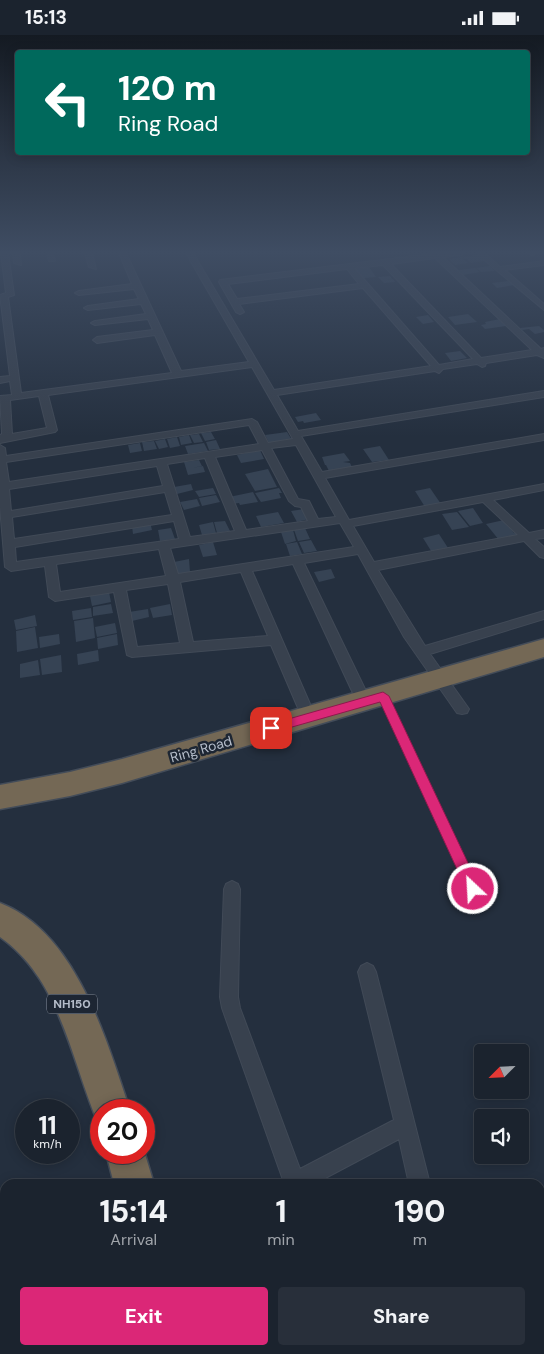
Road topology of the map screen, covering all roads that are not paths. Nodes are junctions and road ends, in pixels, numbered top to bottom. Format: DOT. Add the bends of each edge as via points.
graph roads {
  1 [pos="3,315"];
  2 [pos="226,315"];
  3 [pos="391,315"];
  4 [pos="435,315"];
  5 [pos="500,315"];
  6 [pos="151,316"];
  7 [pos="95,323"];
  8 [pos="158,332"];
  9 [pos="97,340"];
  10 [pos="542,354"];
  11 [pos="12,357"];
  12 [pos="0,359"];
  13 [pos="480,362"];
  14 [pos="255,364"];
  15 [pos="438,369"];
  16 [pos="178,375"];
  17 [pos="15,378"];
  18 [pos="0,379"];
  19 [pos="44,393"];
  20 [pos="272,394"];
  21 [pos="544,394"];
  22 [pos="17,397"];
  23 [pos="3,399"];
  24 [pos="544,437"];
  25 [pos="297,438"];
  26 [pos="1,442"];
  27 [pos="266,446"];
  28 [pos="209,455"];
  29 [pos="1,461"];
  30 [pos="161,463"];
  31 [pos="319,476"];
  32 [pos="2,487"];
  33 [pos="544,487"];
  34 [pos="169,489"];
  35 [pos="486,498"];
  36 [pos="6,515"];
  37 [pos="178,517"];
  38 [pos="345,521"];
  39 [pos="315,524"];
  40 [pos="242,534"];
  41 [pos="544,534"];
  42 [pos="526,537"];
  43 [pos="186,542"];
  44 [pos="9,544"];
  45 [pos="163,545"];
  46 [pos="362,550"];
  47 [pos="544,554"];
  48 [pos="297,560"];
  49 [pos="50,561"];
  50 [pos="370,567"];
  51 [pos="246,568"];
  52 [pos="173,579"];
  53 [pos="119,587"];
  54 [pos="544,615"];
  55 [pos="544,634"];
  56 [pos="276,640"];
  57 [pos="188,647"];
  58 [pos="544,649"];
  59 [pos="432,666"];
  60 [pos="371,692"];
  61 [pos="303,704"];
  62 [pos="462,709"];
  63 [pos="0,782"];
  64 [pos="0,797"];
  65 [pos="232,889"];
  66 [pos="473,889"];
  67 [pos="0,918"];
  68 [pos="367,972"];
  69 [pos="107,1099"];
  70 [pos="405,1125"];
  71 [pos="128,1164"];
  72 [pos="133,1179"];
  73 [pos="293,1179"];
  74 [pos="302,1179"];
  75 [pos="419,1179"];
  1 -- 11 [label="street"];
  2 -- 14 [label="street"];
  3 -- 15 [label="street"];
  4 -- 13 [label="street"];
  5 -- 10 [label="street"];
  6 -- 7 [label="street"];
  6 -- 8 [label="street"];
  8 -- 9 [label="street"];
  8 -- 16 [label="street"];
  10 -- 13 [label="street"];
  11 -- 12 [label="street"];
  11 -- 17 [label="street"];
  13 -- 15 [label="street"];
  14 -- 16 [label="street"];
  14 -- 20 [label="street"];
  15 -- 20 [label="street"];
  16 -- 19 [label="street"];
  17 -- 18 [label="street"];
  17 -- 22 [label="street"];
  19 -- 22 [label="street"];
  19 -- 26 [label="street" via="52,430"];
  20 -- 25 [label="street"];
  21 -- 25 [label="street"];
  22 -- 23 [label="street"];
  23 -- 26 [label="street" via="7,435"];
  24 -- 31 [label="street"];
  25 -- 27 [label="street"];
  25 -- 31 [label="street"];
  26 -- 29 [label="street"];
  27 -- 28 [label="street"];
  27 -- 29 [label="street" via="252,422"];
  27 -- 39 [label="street" via="294,501 305,503"];
  28 -- 30 [label="street"];
  28 -- 40 [label="street"];
  29 -- 32 [label="street"];
  30 -- 32 [label="street"];
  30 -- 34 [label="street"];
  31 -- 38 [label="street"];
  32 -- 36 [label="street"];
  33 -- 35 [label="street"];
  34 -- 36 [label="street"];
  34 -- 37 [label="street"];
  35 -- 38 [label="street"];
  35 -- 42 [label="street"];
  36 -- 44 [label="street"];
  37 -- 43 [label="street"];
  37 -- 44 [label="street"];
  38 -- 39 [label="street"];
  38 -- 46 [label="street"];
  39 -- 40 [label="street"];
  40 -- 43 [label="street"];
  41 -- 42 [label="street"];
  42 -- 47 [label="street"];
  42 -- 50 [label="street"];
  43 -- 45 [label="street"];
  44 -- 49 [label="street" via="12,567"];
  45 -- 49 [label="street"];
  45 -- 52 [label="street"];
  46 -- 48 [label="street"];
  46 -- 50 [label="street"];
  48 -- 51 [label="street"];
  48 -- 60 [label="street"];
  49 -- 53 [label="street" via="55,597"];
  50 -- 59 [label="street" via="409,635"];
  51 -- 52 [label="street"];
  51 -- 56 [label="street"];
  52 -- 53 [label="street"];
  52 -- 57 [label="street"];
  53 -- 57 [label="street" via="132,653"];
  54 -- 59 [label="street"];
  55 -- 59 [label="highway, Ring Road"];
  56 -- 57 [label="street"];
  56 -- 61 [label="street"];
  58 -- 59 [label="highway, Ring Road"];
  59 -- 60 [label="highway, Ring Road"];
  59 -- 62 [label="street"];
  60 -- 61 [label="highway, Ring Road"];
  60 -- 64 [label="highway, Ring Road" via="122,771"];
  60 -- 66 [label="lane"];
  61 -- 63 [label="highway, Ring Road" via="105,760"];
  65 -- 73 [label="street" via="231,1008"];
  67 -- 69 [label="highway, NH150" via="24,937 60,981 89,1045"];
  68 -- 70 [label="street"];
  70 -- 74 [label="street"];
  70 -- 75 [label="street"];
  71 -- 72 [label="highway"];
}
